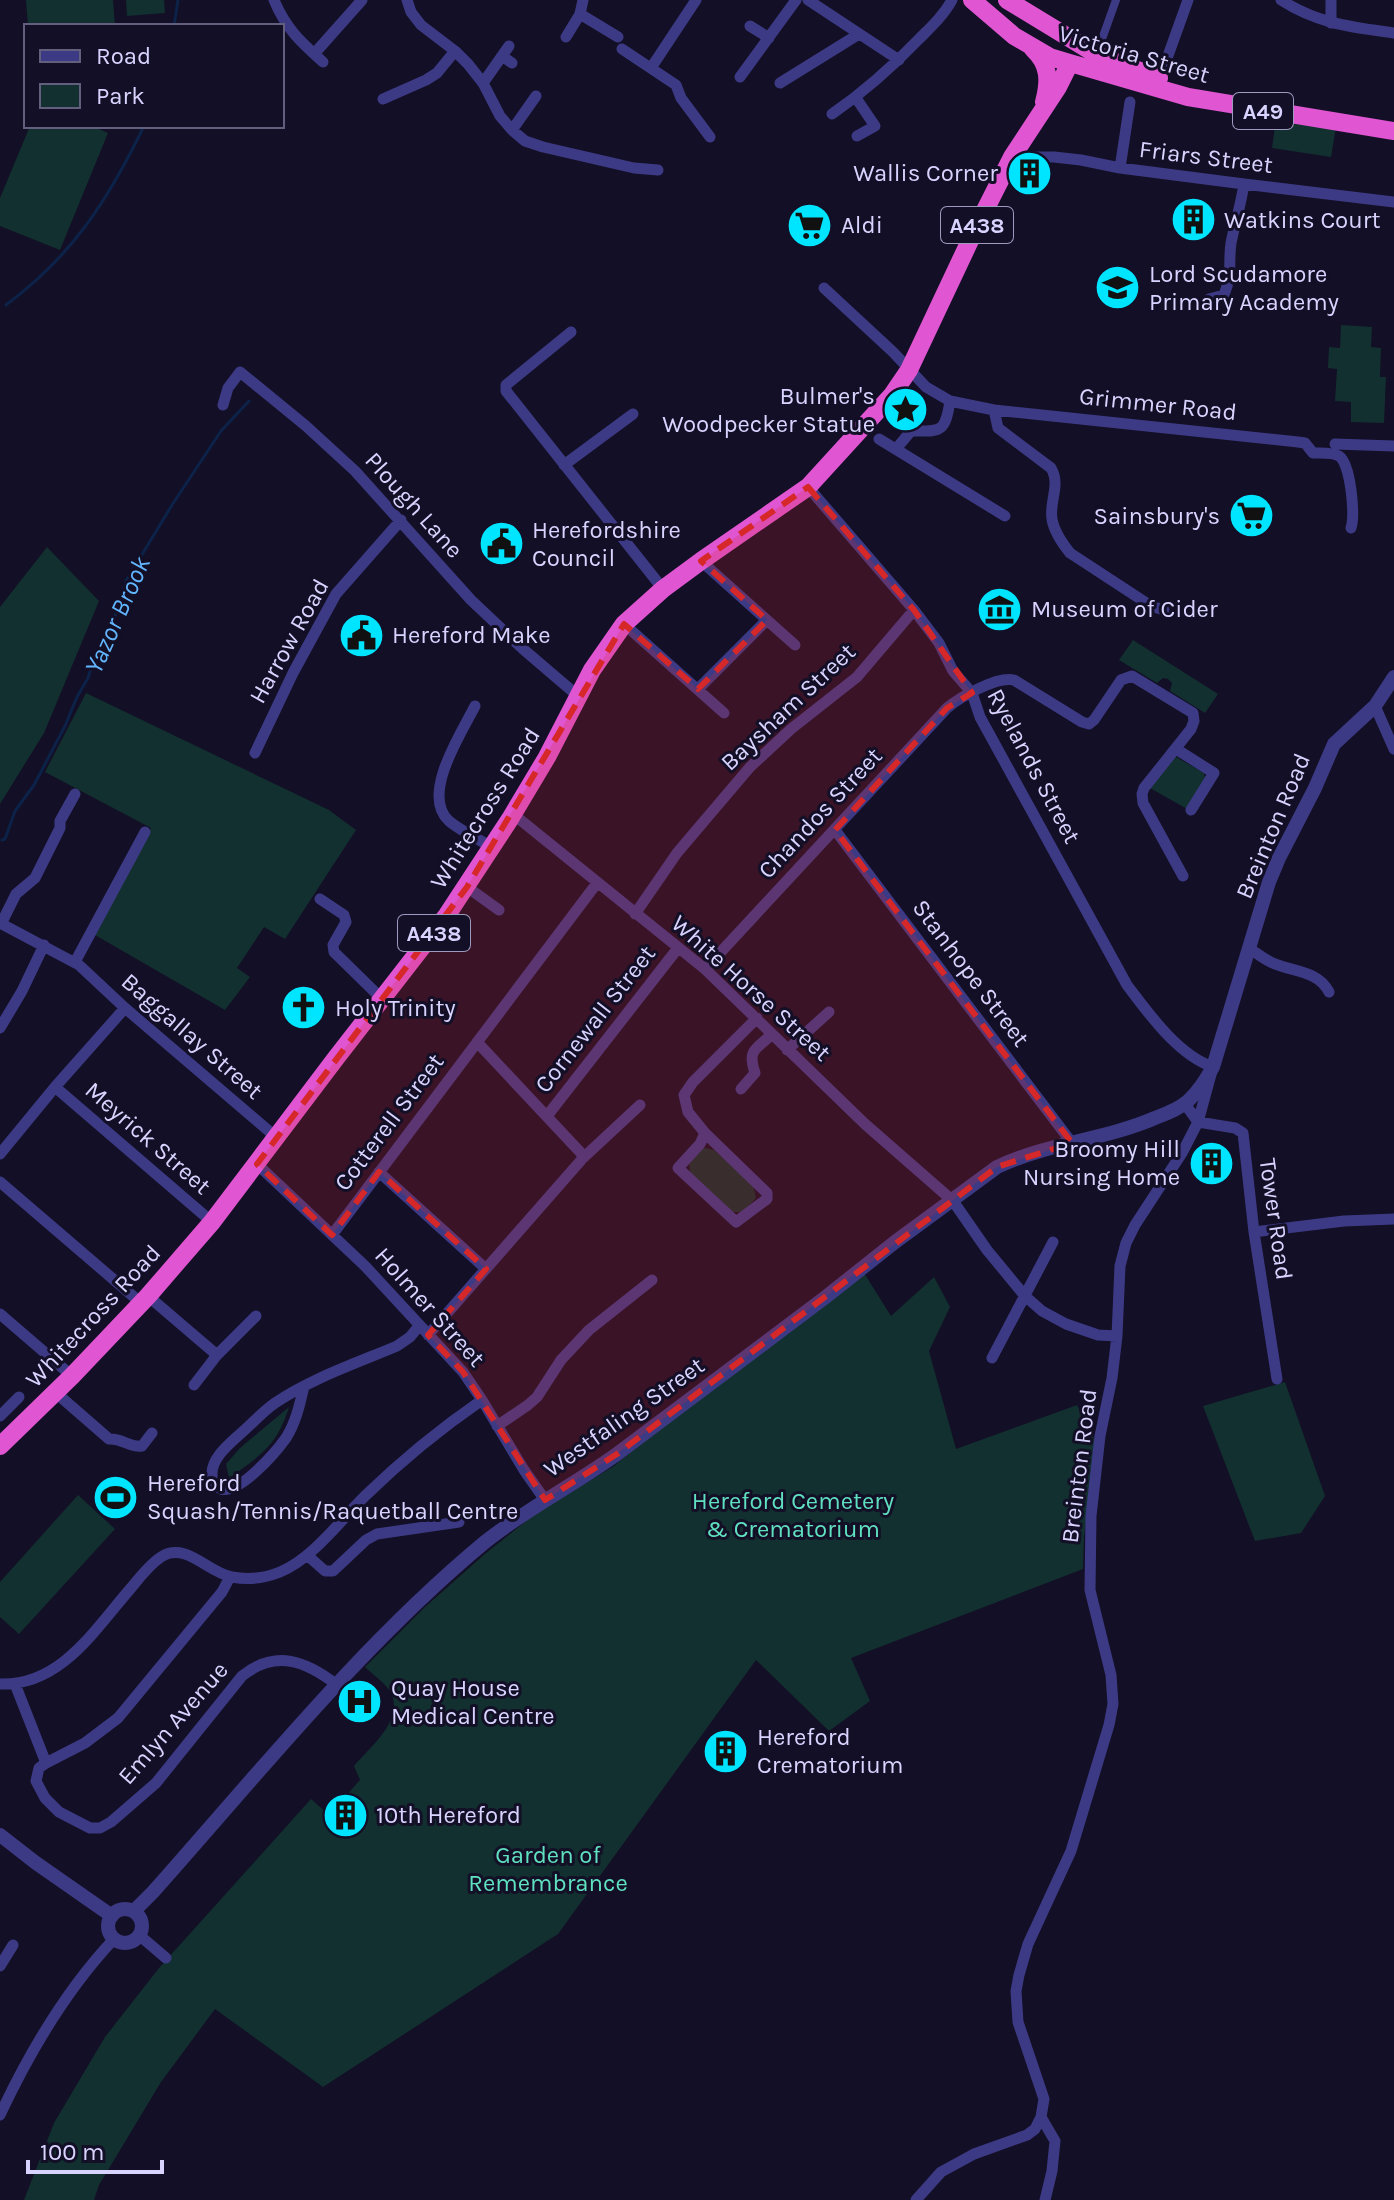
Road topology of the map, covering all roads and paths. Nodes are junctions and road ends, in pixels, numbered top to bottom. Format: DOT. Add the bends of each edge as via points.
graph roads {
  1 [pos="274,0"];
  2 [pos="362,0"];
  3 [pos="407,0"];
  4 [pos="583,0"];
  5 [pos="696,0"];
  6 [pos="796,0"];
  7 [pos="808,0"];
  8 [pos="952,0"];
  9 [pos="972,0"];
  10 [pos="996,0"];
  11 [pos="1007,0"];
  12 [pos="1116,0"];
  13 [pos="1188,0"];
  14 [pos="1281,0"];
  15 [pos="1331,0"];
  16 [pos="580,14"];
  17 [pos="1331,23"];
  18 [pos="750,26"];
  19 [pos="1394,33"];
  20 [pos="859,34"];
  21 [pos="566,37"];
  22 [pos="769,38"];
  23 [pos="1101,42"];
  24 [pos="1031,47"];
  25 [pos="455,51"];
  26 [pos="508,55"];
  27 [pos="899,60"];
  28 [pos="1070,63"];
  29 [pos="651,68"];
  30 [pos="740,77"];
  31 [pos="1160,78"];
  32 [pos="483,83"];
  33 [pos="780,83"];
  34 [pos="536,96"];
  35 [pos="856,98"];
  36 [pos="393,100"];
  37 [pos="1130,102"];
  38 [pos="832,114"];
  39 [pos="1036,119"];
  40 [pos="1394,120"];
  41 [pos="512,130"];
  42 [pos="1394,131"];
  43 [pos="857,136"];
  44 [pos="710,137"];
  45 [pos="1012,157"];
  46 [pos="1120,168"];
  47 [pos="658,170"];
  48 [pos="1244,184"];
  49 [pos="1394,202"];
  50 [pos="824,288"];
  51 [pos="1209,299"];
  52 [pos="571,332"];
  53 [pos="909,370"];
  54 [pos="950,401"];
  55 [pos="223,405"];
  56 [pos="994,410"];
  57 [pos="633,414"];
  58 [pos="879,439"];
  59 [pos="1335,444"];
  60 [pos="1394,446"];
  61 [pos="896,449"];
  62 [pos="564,465"];
  63 [pos="808,487"];
  64 [pos="1005,516"];
  65 [pos="401,520"];
  66 [pos="1351,528"];
  67 [pos="701,561"];
  68 [pos="663,589"];
  69 [pos="914,610"];
  70 [pos="1164,610"];
  71 [pos="767,620"];
  72 [pos="624,624"];
  73 [pos="795,645"];
  74 [pos="1392,680"];
  75 [pos="698,689"];
  76 [pos="972,693"];
  77 [pos="578,696"];
  78 [pos="475,706"];
  79 [pos="1375,706"];
  80 [pos="724,713"];
  81 [pos="1176,749"];
  82 [pos="1394,749"];
  83 [pos="255,753"];
  84 [pos="75,794"];
  85 [pos="1191,810"];
  86 [pos="513,814"];
  87 [pos="835,830"];
  88 [pos="145,832"];
  89 [pos="492,847"];
  90 [pos="1183,876"];
  91 [pos="597,883"];
  92 [pos="467,887"];
  93 [pos="320,899"];
  94 [pos="499,910"];
  95 [pos="635,914"];
  96 [pos="0,924"];
  97 [pos="44,945"];
  98 [pos="678,948"];
  99 [pos="1249,948"];
  100 [pos="77,964"];
  101 [pos="705,969"];
  102 [pos="1329,992"];
  103 [pos="382,999"];
  104 [pos="125,1008"];
  105 [pos="5,1010"];
  106 [pos="829,1012"];
  107 [pos="757,1018"];
  108 [pos="0,1028"];
  109 [pos="772,1034"];
  110 [pos="477,1042"];
  111 [pos="787,1050"];
  112 [pos="1213,1067"];
  113 [pos="55,1087"];
  114 [pos="741,1089"];
  115 [pos="1185,1104"];
  116 [pos="640,1105"];
  117 [pos="547,1116"];
  118 [pos="1198,1122"];
  119 [pos="705,1133"];
  120 [pos="277,1138"];
  121 [pos="1072,1143"];
  122 [pos="0,1154"];
  123 [pos="583,1158"];
  124 [pos="257,1164"];
  125 [pos="379,1172"];
  126 [pos="0,1182"];
  127 [pos="953,1201"];
  128 [pos="1394,1219"];
  129 [pos="212,1222"];
  130 [pos="1254,1232"];
  131 [pos="332,1235"];
  132 [pos="1053,1242"];
  133 [pos="486,1269"];
  134 [pos="652,1280"];
  135 [pos="1025,1296"];
  136 [pos="144,1299"];
  137 [pos="0,1314"];
  138 [pos="256,1316"];
  139 [pos="419,1326"];
  140 [pos="428,1335"];
  141 [pos="1117,1336"];
  142 [pos="217,1355"];
  143 [pos="992,1358"];
  144 [pos="72,1376"];
  145 [pos="1277,1379"];
  146 [pos="194,1385"];
  147 [pos="304,1386"];
  148 [pos="55,1392"];
  149 [pos="19,1397"];
  150 [pos="482,1400"];
  151 [pos="0,1416"];
  152 [pos="497,1426"];
  153 [pos="152,1433"];
  154 [pos="0,1446"];
  155 [pos="545,1500"];
  156 [pos="459,1522"];
  157 [pos="307,1555"];
  158 [pos="230,1577"];
  159 [pos="0,1684"];
  160 [pos="15,1684"];
  161 [pos="337,1685"];
  162 [pos="46,1763"];
  163 [pos="0,1835"];
  164 [pos="134,1911"];
  165 [pos="112,1916"];
  166 [pos="139,1935"];
  167 [pos="114,1939"];
  168 [pos="13,1945"];
  169 [pos="166,1958"];
  170 [pos="0,1966"];
  171 [pos="0,2113"];
  172 [pos="1041,2117"];
  173 [pos="916,2200"];
  174 [pos="1045,2200"];
  1 -- 2 [label="street" via="298,41 319,58"];
  3 -- 25 [label="street" via="421,25"];
  4 -- 16 [label="street"];
  5 -- 29 [label="street"];
  6 -- 22 [label="street"];
  7 -- 20 [label="street"];
  8 -- 27 [label="street"];
  9 -- 24 [label="highway, Victoria Street / A49"];
  10 -- 28 [label="highway" via="1061,46"];
  11 -- 31 [label="highway, Victoria Street / A49" via="1099,56"];
  12 -- 23 [label="street"];
  13 -- 31 [label="street"];
  14 -- 17 [label="street"];
  15 -- 17 [label="street"];
  16 -- 21 [label="street"];
  16 -- 29 [label="street"];
  17 -- 19 [label="street"];
  18 -- 22 [label="street"];
  20 -- 27 [label="street"];
  20 -- 33 [label="street"];
  22 -- 30 [label="street"];
  24 -- 28 [label="highway, Victoria Street / A49"];
  24 -- 39 [label="highway, A438" via="1048,72"];
  25 -- 32 [label="street"];
  25 -- 36 [label="street" via="437,73"];
  26 -- 32 [label="street"];
  27 -- 35 [label="street"];
  28 -- 39 [label="highway, A438"];
  28 -- 42 [label="highway, Victoria Street / A49" via="1188,97"];
  29 -- 44 [label="street" via="676,85"];
  31 -- 40 [label="highway, Victoria Street / A49"];
  32 -- 41 [label="street"];
  34 -- 41 [label="street" via="533,109"];
  35 -- 38 [label="street"];
  35 -- 43 [label="street" via="878,131"];
  37 -- 46 [label="street"];
  39 -- 45 [label="highway, A438"];
  41 -- 47 [label="street" via="543,147"];
  45 -- 46 [label="street, Friars Street" via="1054,157"];
  45 -- 53 [label="highway, A438"];
  46 -- 48 [label="street, Friars Street"];
  48 -- 49 [label="street, Friars Street"];
  48 -- 51 [label="street" via="1230,248 1227,299"];
  50 -- 53 [label="street, Grimmer Road"];
  52 -- 62 [label="street" via="505,388"];
  53 -- 54 [label="street, Grimmer Road"];
  53 -- 63 [label="highway, Whitecross Road / A438"];
  54 -- 56 [label="street, Grimmer Road"];
  54 -- 61 [label="street" via="939,429 911,431"];
  55 -- 65 [label="street, Plough Lane" via="240,372 355,471"];
  56 -- 66 [label="street, Grimmer Road" via="1305,443 1313,453 1344,461 1354,518"];
  56 -- 70 [label="street" via="998,428 1055,475 1052,520 1062,544"];
  57 -- 62 [label="street"];
  58 -- 61 [label="street"];
  59 -- 60 [label="street"];
  61 -- 64 [label="street"];
  62 -- 68 [label="street"];
  63 -- 67 [label="highway, Whitecross Road / A438"];
  63 -- 69 [label="street, Ryelands Street"];
  65 -- 77 [label="street, Plough Lane" via="471,600"];
  65 -- 83 [label="street, Harrow Road" via="336,594"];
  67 -- 68 [label="highway, Whitecross Road / A438"];
  67 -- 71 [label="street"];
  68 -- 72 [label="highway, Whitecross Road / A438"];
  69 -- 76 [label="street, Ryelands Street"];
  69 -- 95 [label="street, Baysham Street" via="857,677 750,767 677,853"];
  71 -- 73 [label="street"];
  71 -- 75 [label="street"];
  72 -- 75 [label="street"];
  72 -- 77 [label="highway, Whitecross Road / A438"];
  74 -- 79 [label="street, Breinton Road"];
  75 -- 80 [label="street"];
  76 -- 81 [label="street, Chandos Street" via="1008,678 1089,724 1121,680 1132,676 1193,713 1191,729"];
  76 -- 87 [label="street, Chandos Street" via="947,708"];
  76 -- 112 [label="street, Ryelands Street" via="980,717 1127,985 1187,1052"];
  77 -- 86 [label="highway, Whitecross Road / A438"];
  78 -- 89 [label="street" via="445,762 440,807 448,820"];
  79 -- 82 [label="street"];
  79 -- 99 [label="street, Breinton Road" via="1338,738 1329,753 1269,882"];
  81 -- 85 [label="street" via="1214,773"];
  81 -- 90 [label="street" via="1144,788 1142,799"];
  84 -- 96 [label="street" via="35,878 16,894"];
  86 -- 89 [label="highway, Whitecross Road / A438"];
  86 -- 91 [label="street, White Horse Street"];
  87 -- 101 [label="street, Chandos Street"];
  87 -- 121 [label="street, Stanhope Street"];
  88 -- 100 [label="street"];
  89 -- 92 [label="highway, Whitecross Road / A438"];
  91 -- 95 [label="street, White Horse Street"];
  91 -- 110 [label="street, Cotterell Street"];
  92 -- 94 [label="street"];
  92 -- 103 [label="highway, Whitecross Road / A438"];
  93 -- 103 [label="street" via="346,922 334,952"];
  95 -- 98 [label="street, White Horse Street"];
  96 -- 97 [label="street, Baggallay Street"];
  97 -- 100 [label="street, Baggallay Street"];
  97 -- 105 [label="street"];
  98 -- 101 [label="street, White Horse Street"];
  98 -- 117 [label="street, Cornewall Street"];
  99 -- 102 [label="street" via="1275,965 1324,982"];
  99 -- 112 [label="street, Breinton Road"];
  100 -- 104 [label="street, Baggallay Street"];
  101 -- 107 [label="street, White Horse Street"];
  103 -- 120 [label="highway, Whitecross Road / A438"];
  104 -- 113 [label="street"];
  104 -- 120 [label="street, Baggallay Street"];
  105 -- 108 [label="street"];
  106 -- 111 [label="street"];
  107 -- 109 [label="street, White Horse Street"];
  107 -- 119 [label="street" via="684,1095 688,1112"];
  109 -- 111 [label="street, White Horse Street"];
  109 -- 114 [label="street" via="752,1054 755,1073"];
  110 -- 117 [label="street"];
  110 -- 125 [label="street, Cotterell Street"];
  111 -- 127 [label="street, White Horse Street"];
  112 -- 115 [label="street, Westfaling Street"];
  112 -- 118 [label="street, Breinton Road"];
  113 -- 122 [label="street"];
  113 -- 129 [label="street, Meyrick Street"];
  115 -- 118 [label="street"];
  115 -- 121 [label="street, Westfaling Street" via="1135,1127"];
  116 -- 123 [label="street"];
  117 -- 123 [label="street"];
  118 -- 130 [label="street, Tower Road" via="1243,1133"];
  118 -- 141 [label="street, Breinton Road" via="1126,1243"];
  119 -- 119 [label="street" via="768,1196 736,1222 678,1168"];
  120 -- 124 [label="highway, Whitecross Road / A438"];
  121 -- 127 [label="street, Westfaling Street" via="997,1167"];
  123 -- 133 [label="street"];
  124 -- 129 [label="highway, Whitecross Road / A438"];
  124 -- 131 [label="street, Holmer Street"];
  125 -- 131 [label="street, Cotterell Street"];
  125 -- 133 [label="street"];
  126 -- 136 [label="street"];
  127 -- 135 [label="street, White Horse Street"];
  127 -- 155 [label="street, Westfaling Street" via="594,1471"];
  128 -- 130 [label="street"];
  129 -- 136 [label="highway, Whitecross Road / A438"];
  130 -- 145 [label="street, Tower Road"];
  131 -- 139 [label="street, Holmer Street"];
  132 -- 135 [label="street"];
  133 -- 140 [label="street"];
  134 -- 152 [label="street" via="589,1330 537,1397"];
  135 -- 141 [label="street, White Horse Street" via="1066,1324"];
  135 -- 143 [label="street"];
  136 -- 142 [label="street"];
  136 -- 144 [label="highway, Whitecross Road / A438"];
  137 -- 144 [label="street"];
  138 -- 142 [label="street"];
  139 -- 140 [label="street, Holmer Street"];
  139 -- 147 [label="street" via="397,1346"];
  140 -- 150 [label="street, Holmer Street"];
  141 -- 172 [label="street, Breinton Road" via="1091,1516 1090,1590 1113,1704 1071,1851 1028,1944 1016,1991 1018,2022 1044,2099"];
  142 -- 146 [label="street"];
  144 -- 148 [label="highway, Whitecross Road / A438"];
  147 -- 147 [label="street" via="286,1437 270,1457 231,1489 216,1486 212,1471 229,1444 274,1404"];
  148 -- 153 [label="street" via="109,1439 142,1446"];
  148 -- 154 [label="highway, Whitecross Road / A438"];
  149 -- 151 [label="street"];
  150 -- 152 [label="street, Holmer Street"];
  150 -- 157 [label="street" via="421,1445"];
  152 -- 155 [label="street, Holmer Street"];
  155 -- 161 [label="street, Westfaling Street" via="460,1564"];
  156 -- 157 [label="street" via="377,1534 333,1571 325,1571"];
  157 -- 158 [label="street" via="278,1573"];
  158 -- 160 [label="street" via="181,1552 168,1553 149,1567 69,1659 50,1673"];
  158 -- 162 [label="street" via="118,1718"];
  159 -- 160 [label="street"];
  160 -- 162 [label="street"];
  161 -- 162 [label="street, Emlyn Avenue" via="308,1665 290,1661 250,1669 156,1783 100,1828 74,1822 45,1798 36,1781"];
  161 -- 164 [label="street, Westfaling Street"];
  163 -- 165 [label="street"];
  164 -- 165 [label="street" via="122,1909"];
  164 -- 166 [label="street" via="141,1920"];
  165 -- 167 [label="street" via="108,1923"];
  166 -- 167 [label="street" via="129,1942"];
  166 -- 169 [label="street"];
  167 -- 171 [label="street" via="58,2013"];
  168 -- 170 [label="street"];
  172 -- 173 [label="street" via="1027,2135 941,2172"];
  172 -- 174 [label="street, Breinton Road" via="1055,2141"];
}
